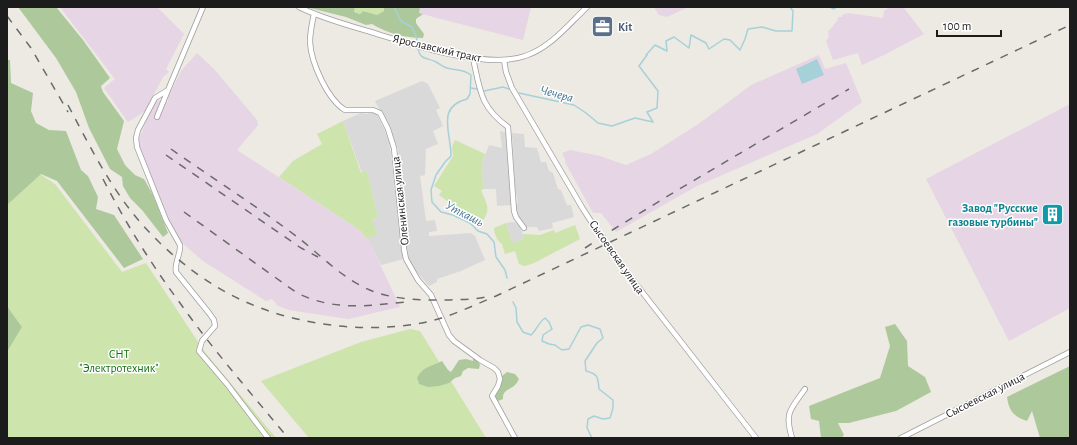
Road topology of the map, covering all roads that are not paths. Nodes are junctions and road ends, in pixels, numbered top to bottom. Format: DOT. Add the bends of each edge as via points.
graph roads {
  1 [pos="203,7"];
  2 [pos="299,7"];
  3 [pos="586,7"];
  4 [pos="314,14"];
  5 [pos="473,58"];
  6 [pos="504,60"];
  7 [pos="168,90"];
  8 [pos="157,117"];
  9 [pos="524,228"];
  10 [pos="1070,352"];
  11 [pos="805,389"];
  12 [pos="268,438"];
  13 [pos="516,438"];
  14 [pos="756,438"];
  15 [pos="792,438"];
  16 [pos="901,438"];
  1 -- 7 [label="street"];
  2 -- 4 [label="street, Ярославский тракт"];
  3 -- 6 [label="street, Ярославский тракт" via="543,47 527,56"];
  4 -- 5 [label="street, Ярославский тракт" via="424,48"];
  4 -- 13 [label="street, Оленинская улица" via="310,33 311,48 325,87 345,110 373,110 380,113 388,129 394,148 404,249 411,270 431,295 454,341 498,372 500,379 492,396"];
  5 -- 6 [label="street, Ярославский тракт"];
  5 -- 9 [label="street" via="484,100 498,120 508,127 514,211"];
  6 -- 14 [label="street, Сысоевская улица" via="512,88 611,252"];
  7 -- 8 [label="street"];
  7 -- 12 [label="street" via="155,98 138,130 137,147 166,220 180,245 176,272 214,320 215,326 202,341 199,351"];
  10 -- 16 [label="street, Сысоевская улица"];
  11 -- 15 [label="street" via="788,415"];
}
